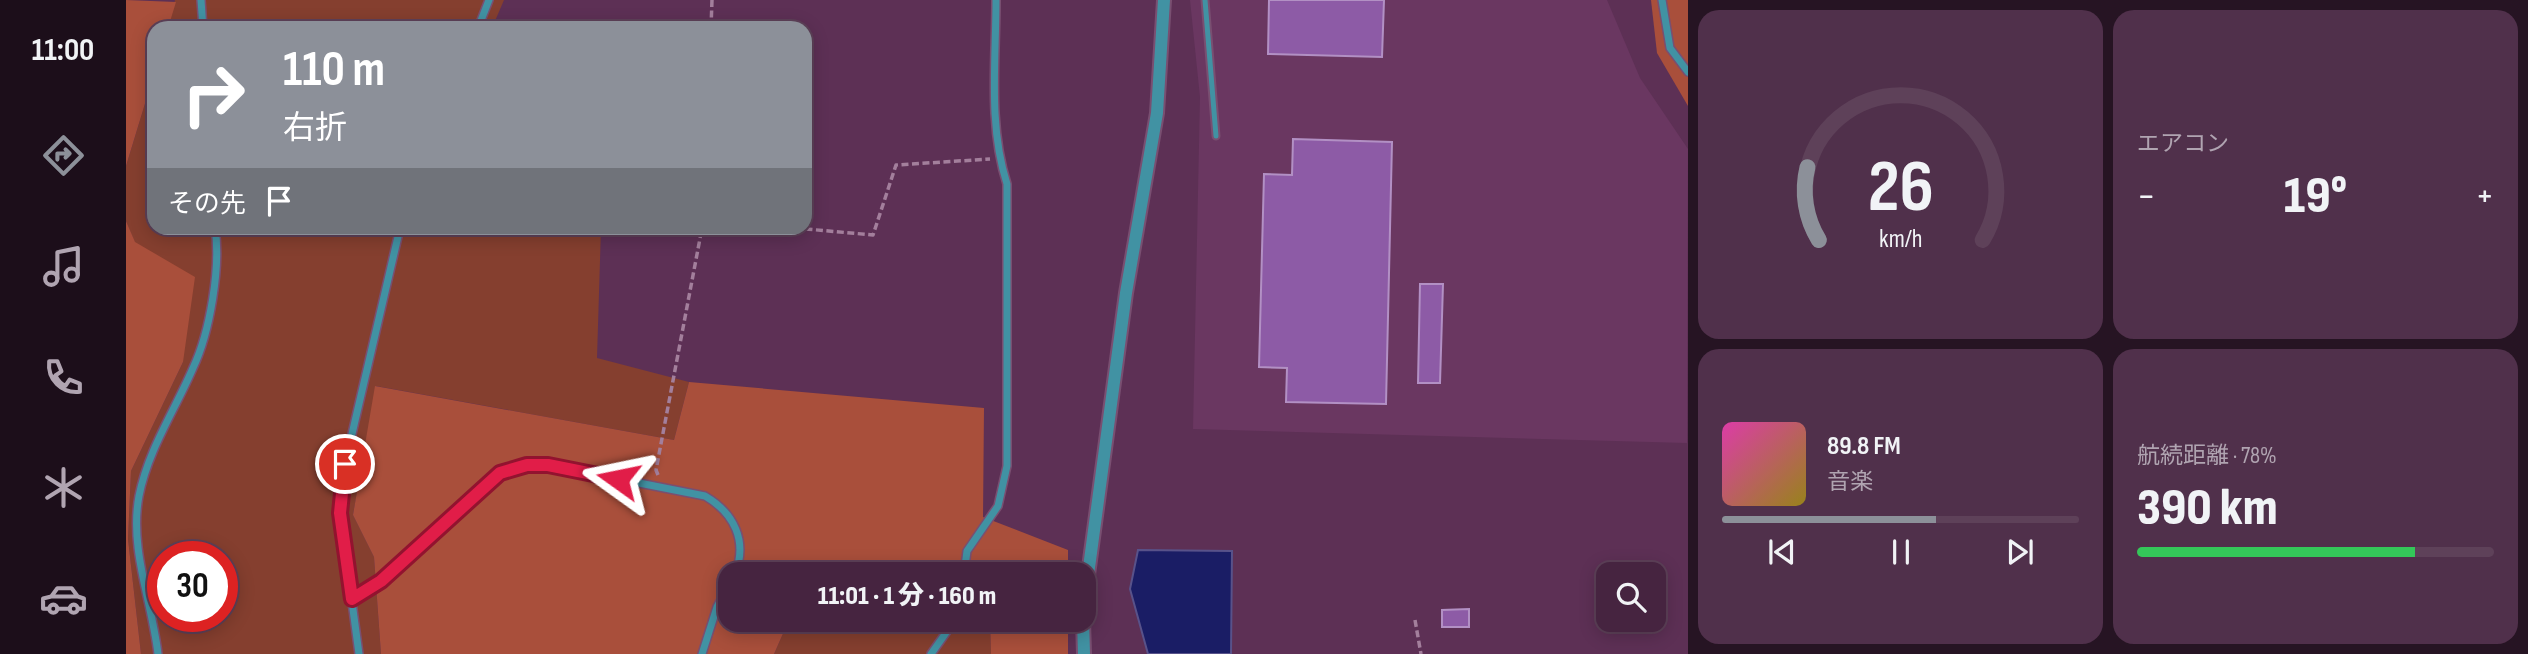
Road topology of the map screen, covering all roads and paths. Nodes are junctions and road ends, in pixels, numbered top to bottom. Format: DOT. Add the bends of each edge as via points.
graph roads {
  1 [pos="201,0"];
  2 [pos="489,0"];
  3 [pos="712,0"];
  4 [pos="996,0"];
  5 [pos="1164,0"];
  6 [pos="1205,0"];
  7 [pos="1662,0"];
  8 [pos="202,21"];
  9 [pos="481,21"];
  10 [pos="711,21"];
  11 [pos="1688,72"];
  12 [pos="1216,136"];
  13 [pos="999,158"];
  14 [pos="812,230"];
  15 [pos="216,235"];
  16 [pos="398,235"];
  17 [pos="701,235"];
  18 [pos="665,489"];
  19 [pos="737,562"];
  20 [pos="966,562"];
  21 [pos="1090,562"];
  22 [pos="352,599"];
  23 [pos="718,605"];
  24 [pos="1415,620"];
  25 [pos="947,632"];
  26 [pos="1083,632"];
  27 [pos="158,654"];
  28 [pos="359,654"];
  29 [pos="702,654"];
  30 [pos="931,654"];
  31 [pos="1084,654"];
  32 [pos="1421,654"];
  1 -- 8 [label="street"];
  2 -- 9 [label="street"];
  3 -- 10 [label="path"];
  4 -- 13 [label="street"];
  5 -- 21 [label="street" via="1157,113 1126,293"];
  6 -- 12 [label="lane"];
  7 -- 11 [label="street" via="1670,48"];
  13 -- 14 [label="path" via="896,164 873,235"];
  13 -- 20 [label="street" via="1007,184 1007,466 998,506 967,551"];
  15 -- 27 [label="street" via="205,337 158,441 139,496 137,540"];
  16 -- 22 [label="street" via="345,464 340,513"];
  17 -- 18 [label="path" via="656,470"];
  18 -- 19 [label="street" via="705,496 724,507 741,539"];
  18 -- 22 [label="street" via="548,465 500,473 381,581"];
  22 -- 28 [label="street"];
  23 -- 29 [label="street"];
  24 -- 32 [label="path"];
  25 -- 30 [label="street"];
  26 -- 31 [label="street"];
}
